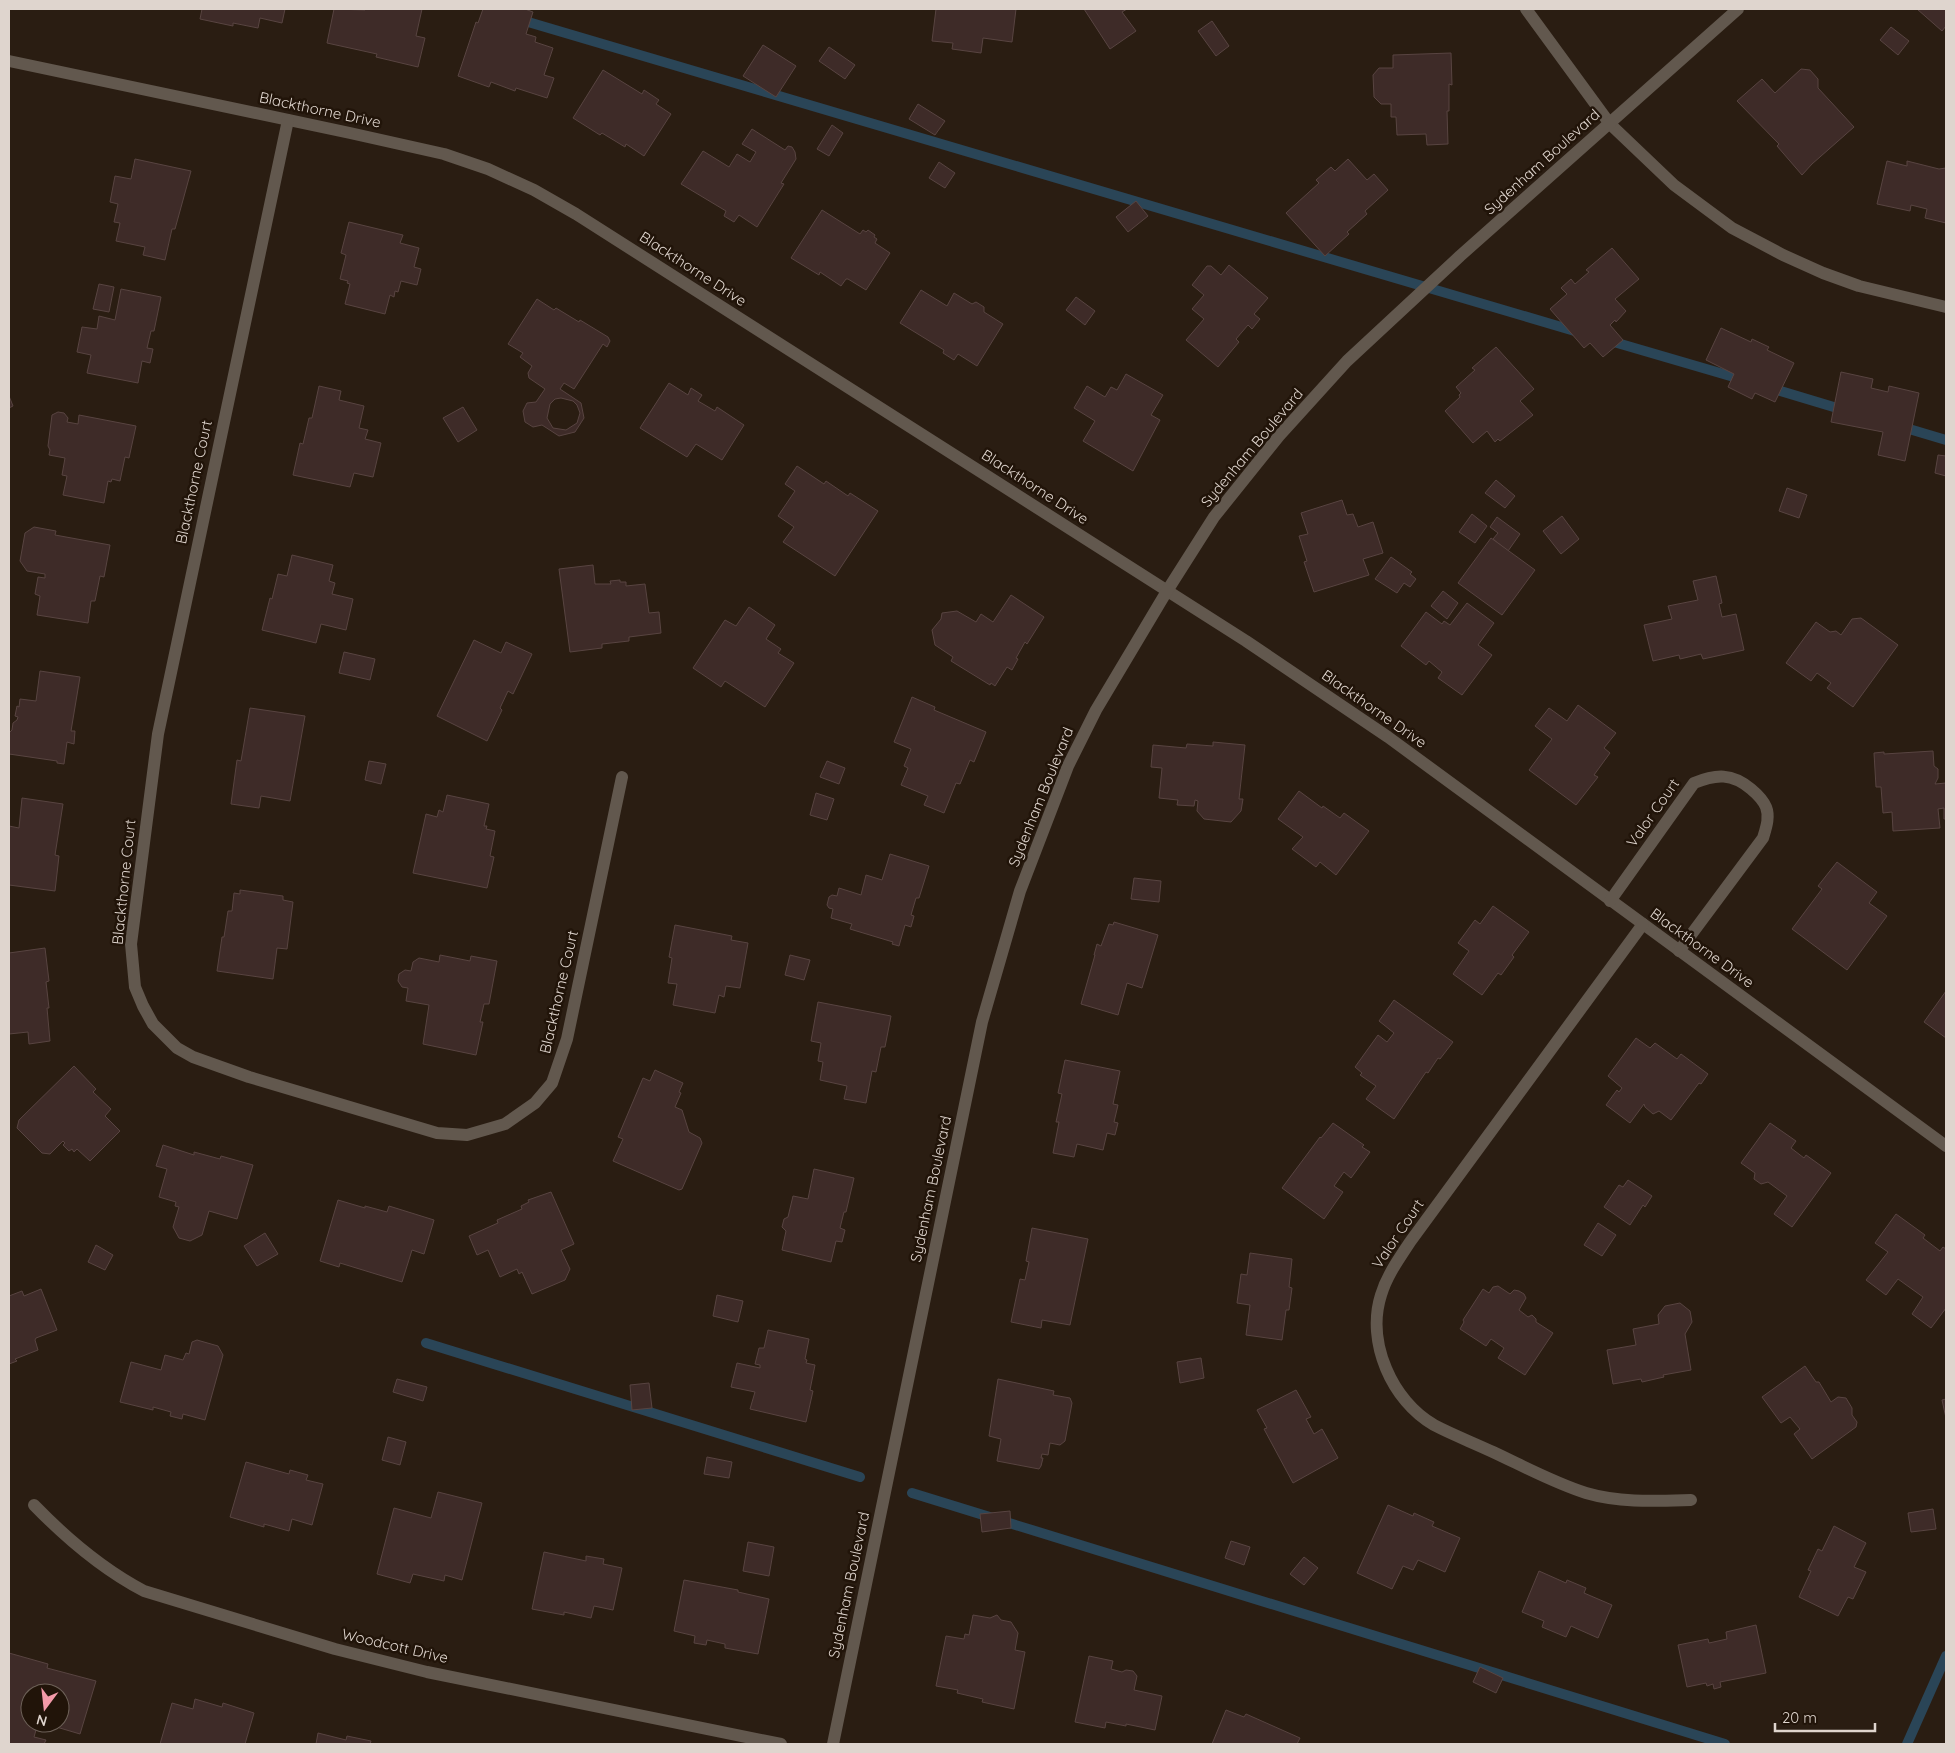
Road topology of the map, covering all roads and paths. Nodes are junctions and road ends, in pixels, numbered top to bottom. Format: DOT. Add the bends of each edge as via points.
graph roads {
  1 [pos="1526,9"];
  2 [pos="1738,9"];
  3 [pos="9,61"];
  4 [pos="288,120"];
  5 [pos="1610,124"];
  6 [pos="1946,307"];
  7 [pos="1167,591"];
  8 [pos="622,777"];
  9 [pos="1610,901"];
  10 [pos="1643,924"];
  11 [pos="1679,951"];
  12 [pos="1946,1146"];
  13 [pos="1691,1500"];
  14 [pos="34,1506"];
  15 [pos="781,1744"];
  16 [pos="833,1744"];
  1 -- 5 [label="street"];
  2 -- 5 [label="street, Sydenham Boulevard"];
  3 -- 4 [label="street, Blackthorne Drive"];
  4 -- 7 [label="street, Blackthorne Drive" via="444,154 534,190"];
  4 -- 8 [label="street, Blackthorne Court" via="158,734 131,944 135,987 143,1006 153,1024 178,1048 192,1057 248,1077 437,1134 467,1135 505,1124 535,1103 552,1083 567,1039"];
  5 -- 6 [label="street" via="1674,185 1732,228 1823,273 1859,286"];
  5 -- 7 [label="street, Sydenham Boulevard" via="1347,361 1279,436 1214,518"];
  7 -- 9 [label="street, Blackthorne Drive" via="1388,737"];
  7 -- 16 [label="street, Sydenham Boulevard" via="1096,710 1068,766 1020,891 982,1022"];
  9 -- 10 [label="street, Blackthorne Drive"];
  9 -- 11 [label="street, Valor Court" via="1694,782 1725,776 1741,780 1758,794 1766,808 1768,821 1763,838"];
  10 -- 11 [label="street, Blackthorne Drive"];
  10 -- 13 [label="street, Valor Court" via="1410,1242 1380,1295 1376,1320 1381,1354 1394,1387 1412,1408 1434,1425 1588,1493 1634,1501"];
  11 -- 12 [label="street, Blackthorne Drive"];
  14 -- 15 [label="street, Woodcott Drive" via="83,1552 122,1580 144,1591 334,1649"];
}
